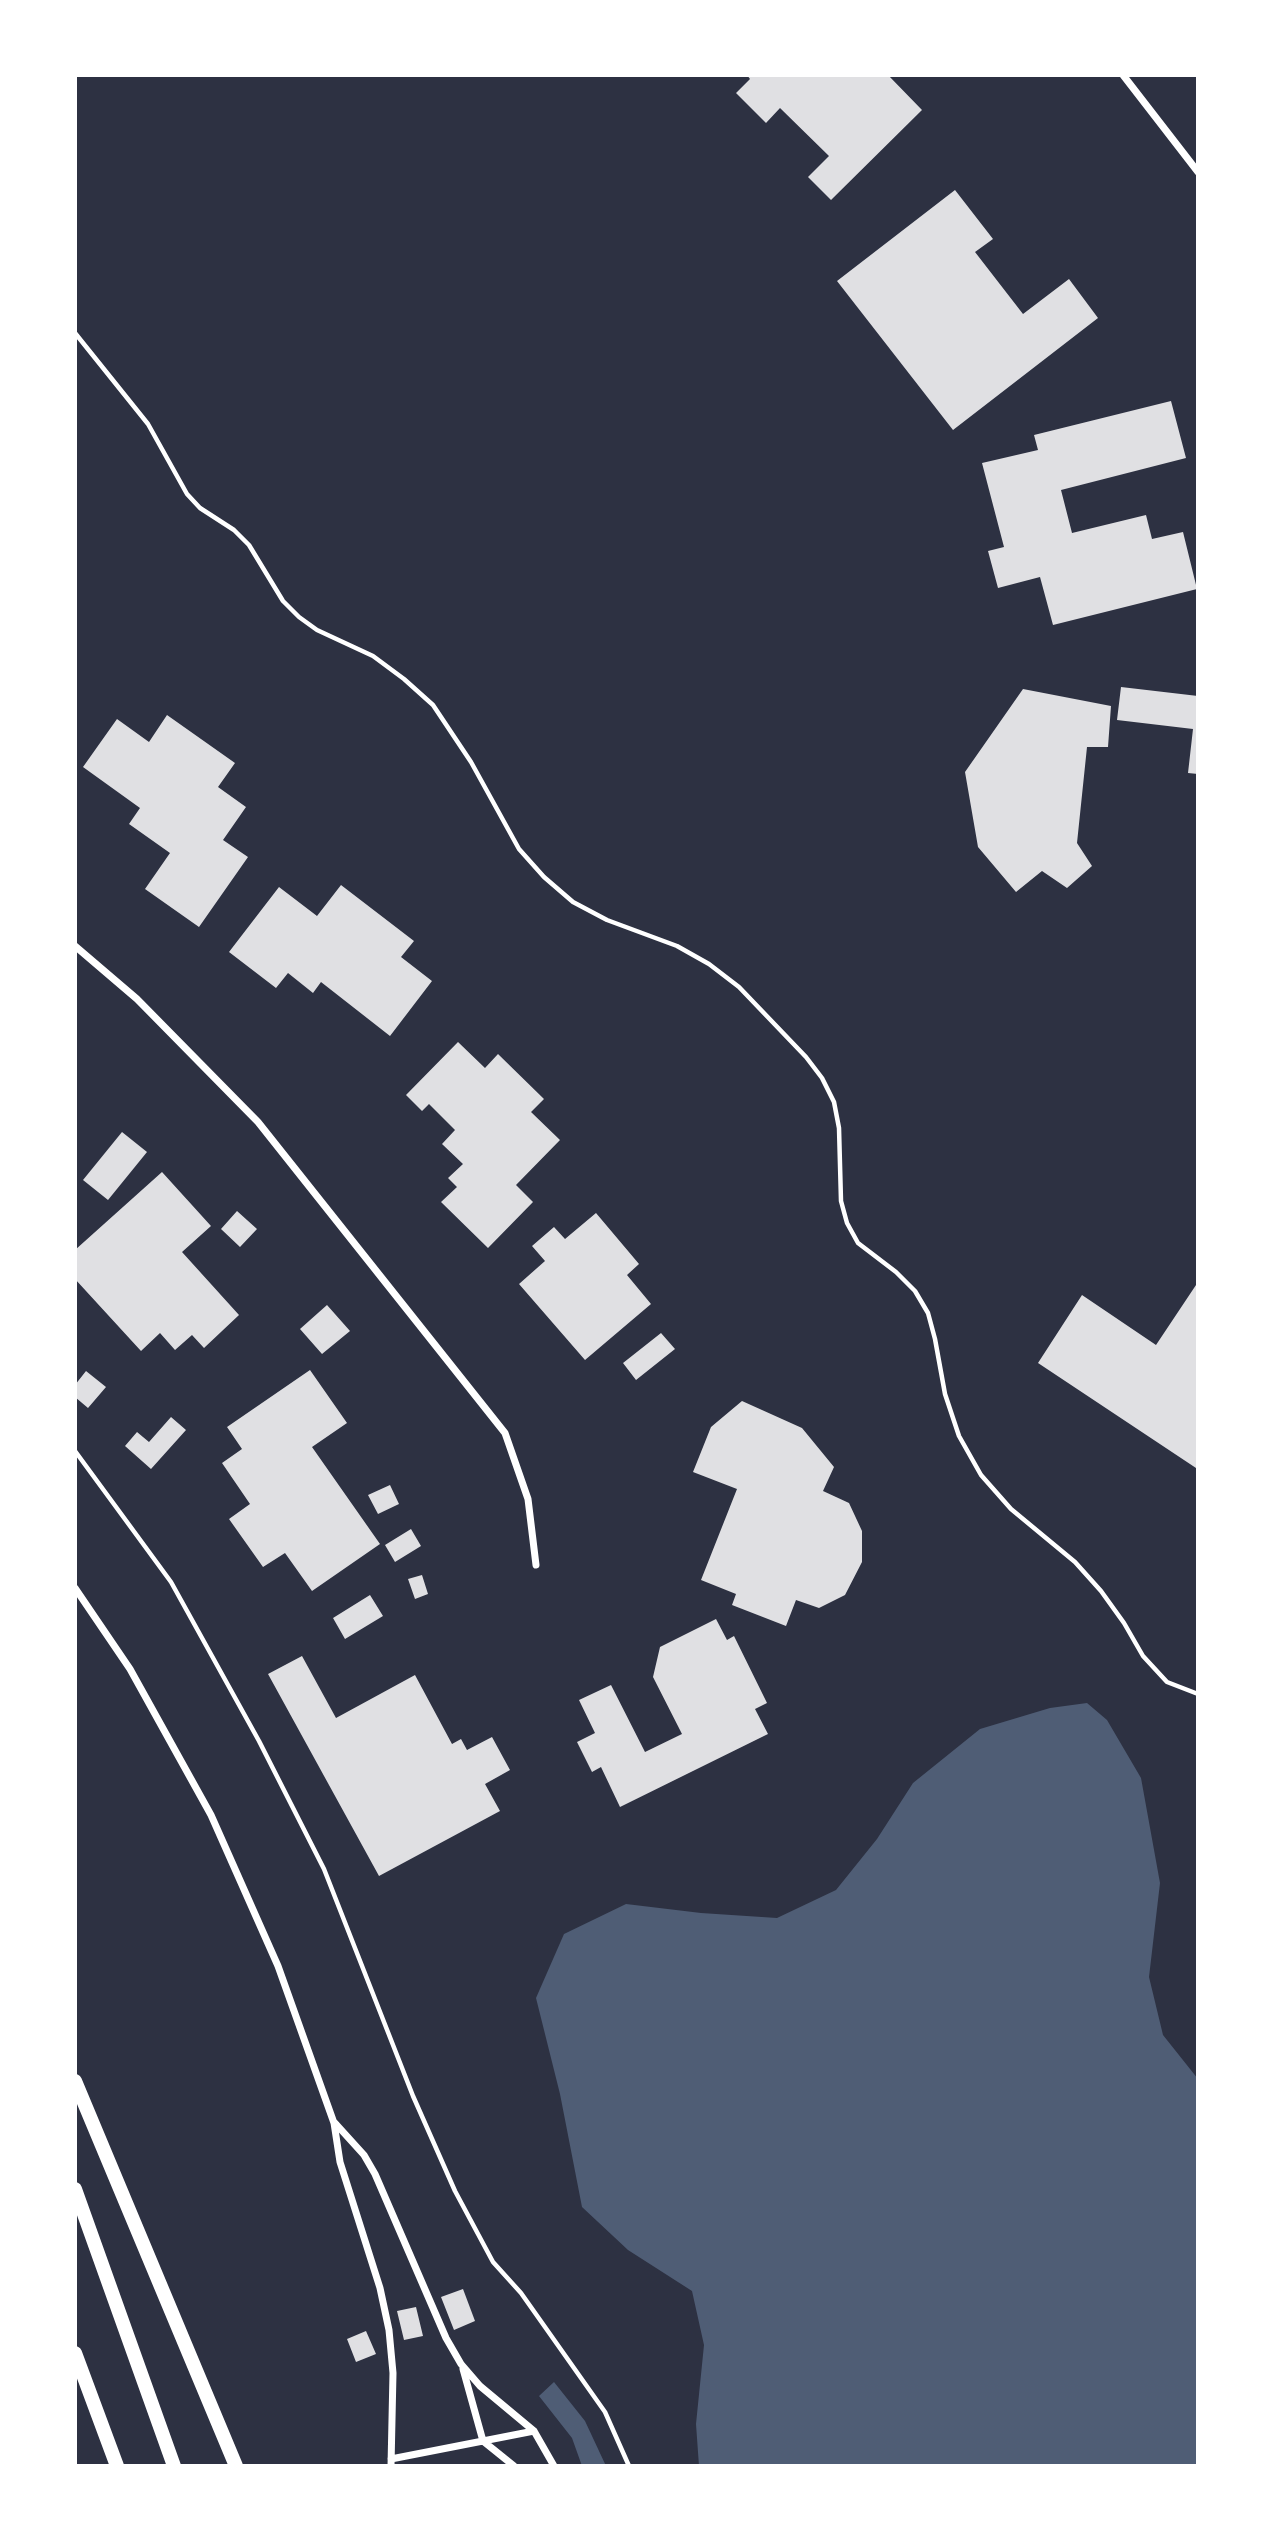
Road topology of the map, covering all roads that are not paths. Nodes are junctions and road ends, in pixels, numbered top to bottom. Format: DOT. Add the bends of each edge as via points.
graph roads {
  1 [pos="1123,75"];
  2 [pos="1198,172"];
  3 [pos="75,946"];
  4 [pos="536,1565"];
  5 [pos="75,1588"];
  6 [pos="75,2081"];
  7 [pos="334,2123"];
  8 [pos="75,2189"];
  9 [pos="75,2353"];
  10 [pos="461,2364"];
  11 [pos="534,2431"];
  12 [pos="483,2441"];
  13 [pos="391,2462"];
  14 [pos="117,2466"];
  15 [pos="174,2466"];
  16 [pos="236,2466"];
  17 [pos="514,2466"];
  18 [pos="554,2466"];
  1 -- 2 [label="street"];
  3 -- 4 [label="street" via="137,999 258,1122 505,1433 528,1499"];
  5 -- 7 [label="street" via="130,1669 211,1815 278,1966"];
  6 -- 16 [label="main road"];
  7 -- 10 [label="street" via="375,2174"];
  7 -- 13 [label="street" via="340,2162 389,2330"];
  8 -- 15 [label="main road"];
  9 -- 14 [label="main road"];
  10 -- 11 [label="street"];
  10 -- 12 [label="street"];
  11 -- 12 [label="street"];
  11 -- 18 [label="street"];
  12 -- 13 [label="street"];
  12 -- 17 [label="street"];
}
